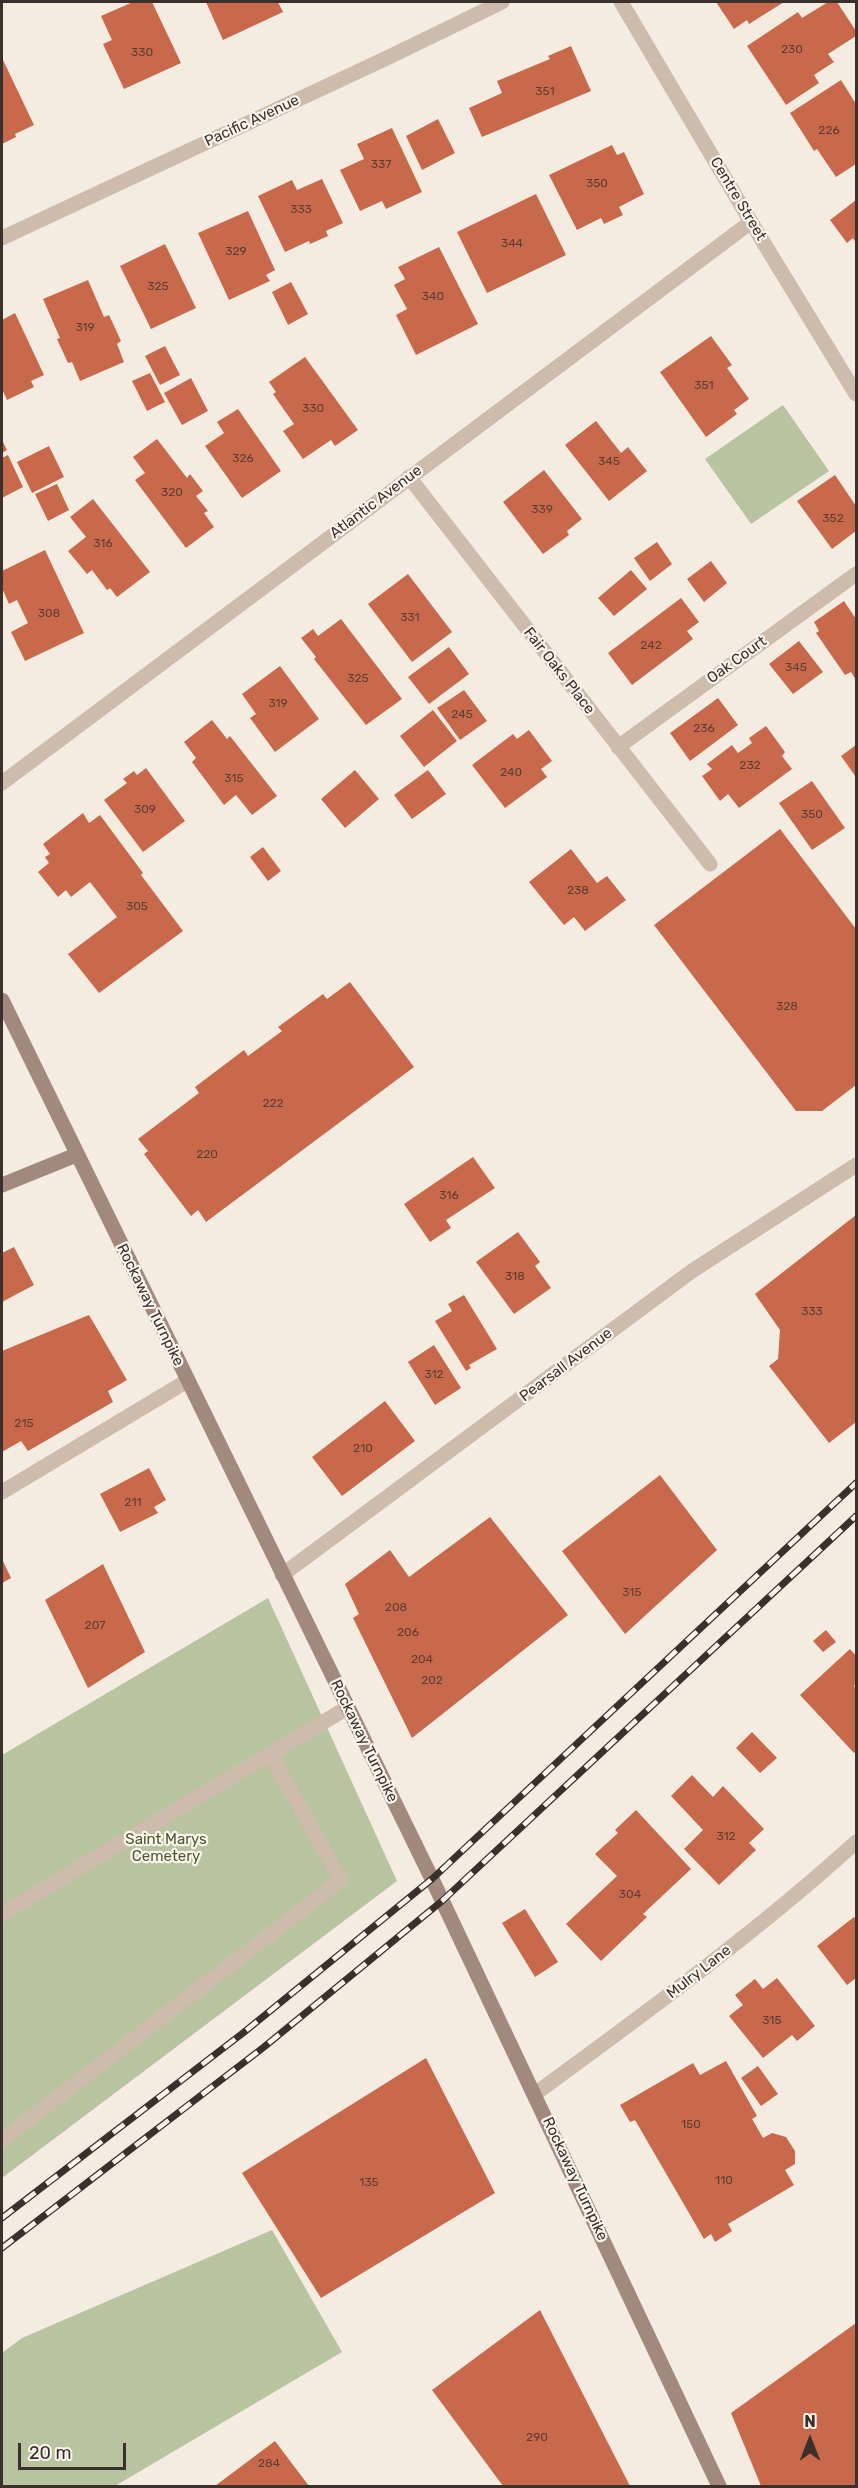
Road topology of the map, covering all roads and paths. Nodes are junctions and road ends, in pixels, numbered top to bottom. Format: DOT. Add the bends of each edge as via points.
graph roads {
  1 [pos="502,2"];
  2 [pos="621,2"];
  3 [pos="751,222"];
  4 [pos="2,238"];
  5 [pos="856,394"];
  6 [pos="409,477"];
  7 [pos="856,574"];
  8 [pos="618,747"];
  9 [pos="2,783"];
  10 [pos="710,864"];
  11 [pos="2,1000"];
  12 [pos="76,1155"];
  13 [pos="856,1165"];
  14 [pos="2,1185"];
  15 [pos="187,1381"];
  16 [pos="2,1492"];
  17 [pos="282,1575"];
  18 [pos="347,1708"];
  19 [pos="270,1754"];
  20 [pos="856,1842"];
  21 [pos="2,1914"];
  22 [pos="535,2094"];
  23 [pos="2,2140"];
  24 [pos="719,2487"];
  1 -- 4 [label="street, Pacific Avenue"];
  2 -- 3 [label="street, Centre Street"];
  3 -- 5 [label="street, Centre Street"];
  3 -- 6 [label="street, Atlantic Avenue"];
  6 -- 8 [label="street, Fair Oaks Place"];
  6 -- 9 [label="street, Atlantic Avenue"];
  7 -- 8 [label="street, Oak Court"];
  8 -- 10 [label="street, Fair Oaks Place"];
  11 -- 12 [label="main road, Rockaway Turnpike"];
  12 -- 14 [label="main road"];
  12 -- 15 [label="main road, Rockaway Turnpike"];
  13 -- 17 [label="street, Pearsall Avenue" via="692,1270"];
  15 -- 16 [label="street"];
  15 -- 17 [label="main road, Rockaway Turnpike"];
  17 -- 18 [label="main road, Rockaway Turnpike"];
  18 -- 19 [label="street"];
  18 -- 22 [label="main road, Rockaway Turnpike"];
  19 -- 21 [label="street"];
  19 -- 23 [label="street" via="341,1880"];
  20 -- 22 [label="street, Mulry Lane" via="681,1987"];
  22 -- 24 [label="main road, Rockaway Turnpike"];
}
